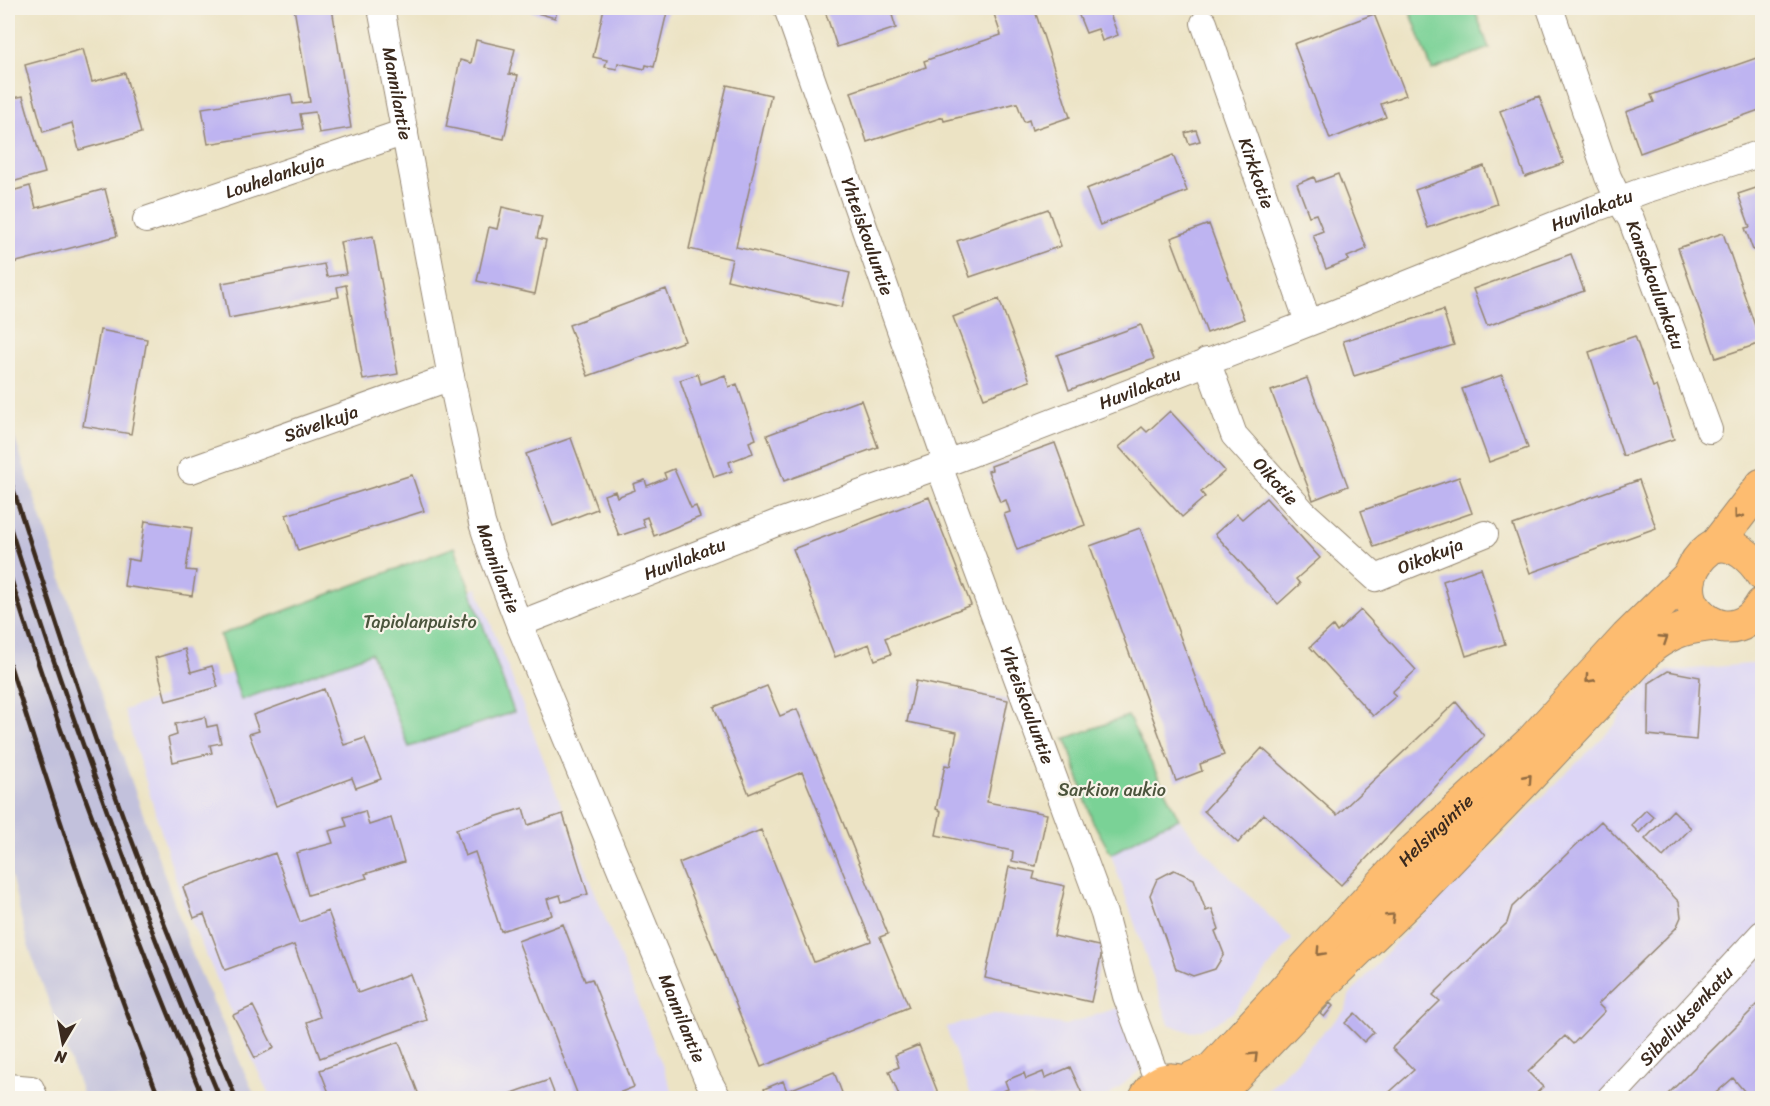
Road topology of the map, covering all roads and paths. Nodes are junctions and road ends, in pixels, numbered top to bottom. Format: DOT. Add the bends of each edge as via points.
graph roads {
  1 [pos="381,8"];
  2 [pos="787,8"];
  3 [pos="1550,8"];
  4 [pos="1204,23"];
  5 [pos="405,132"];
  6 [pos="1762,153"];
  7 [pos="1619,200"];
  8 [pos="146,220"];
  9 [pos="1308,322"];
  10 [pos="1207,361"];
  11 [pos="451,377"];
  12 [pos="1709,430"];
  13 [pos="943,465"];
  14 [pos="191,470"];
  15 [pos="1762,485"];
  16 [pos="1485,534"];
  17 [pos="1715,546"];
  18 [pos="1762,569"];
  19 [pos="1689,576"];
  20 [pos="1376,578"];
  21 [pos="1745,620"];
  22 [pos="519,624"];
  23 [pos="1759,953"];
  24 [pos="8,1087"];
  25 [pos="1172,1090"];
  26 [pos="35,1098"];
  27 [pos="718,1098"];
  28 [pos="1214,1098"];
  29 [pos="1610,1098"];
  1 -- 5 [label="street, Mannilantie"];
  2 -- 13 [label="street, Yhteiskouluntie"];
  3 -- 7 [label="street, Kansakoulunkatu"];
  4 -- 9 [label="street, Kirkkotie"];
  5 -- 8 [label="street, Louhelankuja"];
  5 -- 11 [label="street, Mannilantie"];
  6 -- 7 [label="street, Huvilakatu"];
  7 -- 9 [label="street, Huvilakatu"];
  7 -- 12 [label="street, Kansakoulunkatu" via="1631,219"];
  9 -- 10 [label="street, Huvilakatu"];
  10 -- 13 [label="street, Huvilakatu"];
  10 -- 20 [label="street, Oikotie" via="1234,435 1304,513"];
  11 -- 14 [label="street, Sävelkuja"];
  11 -- 22 [label="street, Mannilantie" via="482,523"];
  13 -- 22 [label="street, Huvilakatu" via="774,524"];
  13 -- 25 [label="street, Yhteiskouluntie" via="1104,914 1126,996"];
  15 -- 17 [label="main road, Helsingintie, one-way"];
  16 -- 20 [label="street, Oikokuja"];
  17 -- 18 [label="main road" via="1742,552"];
  17 -- 19 [label="main road, Helsingintie" via="1698,560"];
  19 -- 21 [label="main road" via="1690,598 1704,618"];
  19 -- 25 [label="main road, Helsingintie, one-way" via="1531,742 1410,854 1212,1069"];
  28 -- 21 [label="main road, Helsingintie, one-way" via="1416,894 1652,646 1686,627"];
  22 -- 27 [label="street, Mannilantie"];
  23 -- 29 [label="street, Sibeliuksenkatu"];
  24 -- 26 [label="street" via="31,1089"];
}
